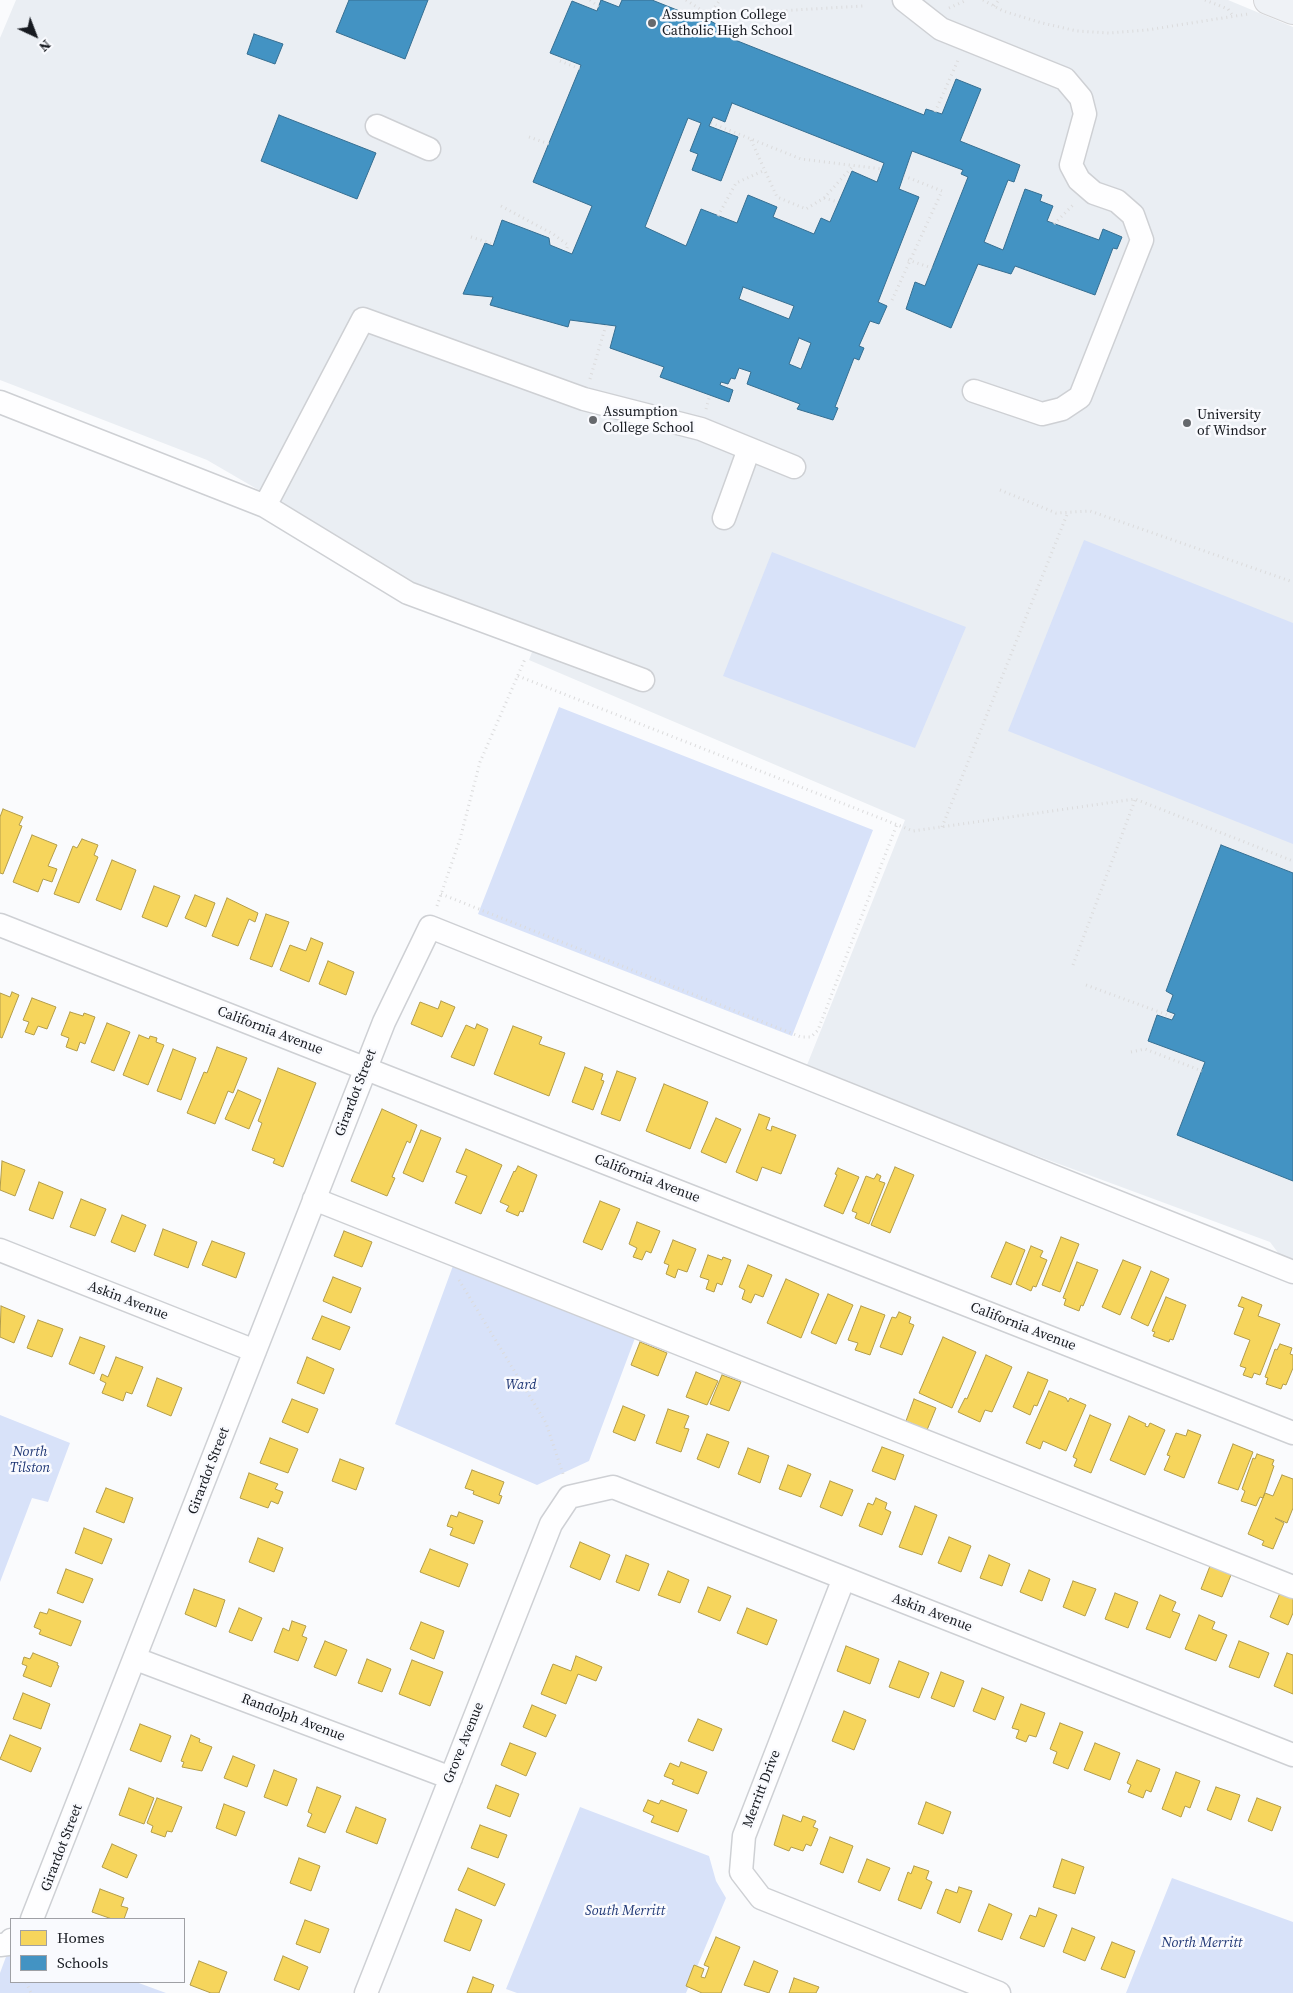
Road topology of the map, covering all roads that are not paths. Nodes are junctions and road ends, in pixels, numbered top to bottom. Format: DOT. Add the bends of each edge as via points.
graph roads {
  1 [pos="904,0"];
  2 [pos="1258,7"];
  3 [pos="1293,10"];
  4 [pos="377,126"];
  5 [pos="428,149"];
  6 [pos="974,391"];
  7 [pos="0,402"];
  8 [pos="749,449"];
  9 [pos="794,467"];
  10 [pos="265,506"];
  11 [pos="724,518"];
  12 [pos="643,680"];
  13 [pos="0,925"];
  14 [pos="365,1069"];
  15 [pos="314,1200"];
  16 [pos="0,1250"];
  17 [pos="1293,1272"];
  18 [pos="255,1351"];
  19 [pos="1293,1433"];
  20 [pos="567,1488"];
  21 [pos="844,1578"];
  22 [pos="1293,1587"];
  23 [pos="136,1659"];
  24 [pos="1293,1755"];
  25 [pos="450,1778"];
  26 [pos="32,1918"];
  27 [pos="366,1993"];
  28 [pos="999,1993"];
  1 -- 6 [label="street" via="941,29 1065,79 1081,98 1085,114 1071,165 1080,180 1094,193 1117,201 1132,215 1142,240 1080,397 1062,409 1042,414"];
  2 -- 3 [label="highway"];
  4 -- 5 [label="street"];
  7 -- 10 [label="street"];
  8 -- 9 [label="street"];
  8 -- 10 [label="street" via="701,429 584,399 363,319"];
  8 -- 11 [label="street"];
  10 -- 12 [label="street" via="408,593"];
  13 -- 14 [label="street, California Avenue"];
  14 -- 15 [label="street, Girardot Street"];
  14 -- 17 [label="street, Girardot Street" via="430,926"];
  14 -- 19 [label="street, California Avenue"];
  15 -- 18 [label="street, Girardot Street"];
  15 -- 22 [label="street"];
  16 -- 18 [label="street, Askin Avenue"];
  18 -- 23 [label="street, Girardot Street"];
  20 -- 21 [label="street, Askin Avenue" via="613,1487"];
  20 -- 25 [label="street, Grove Avenue"];
  21 -- 24 [label="street, Askin Avenue"];
  21 -- 28 [label="street, Merritt Drive" via="744,1836 741,1872 761,1898"];
  23 -- 25 [label="street, Randolph Avenue"];
  23 -- 26 [label="street, Girardot Street"];
  25 -- 27 [label="street, Grove Avenue"];
}
